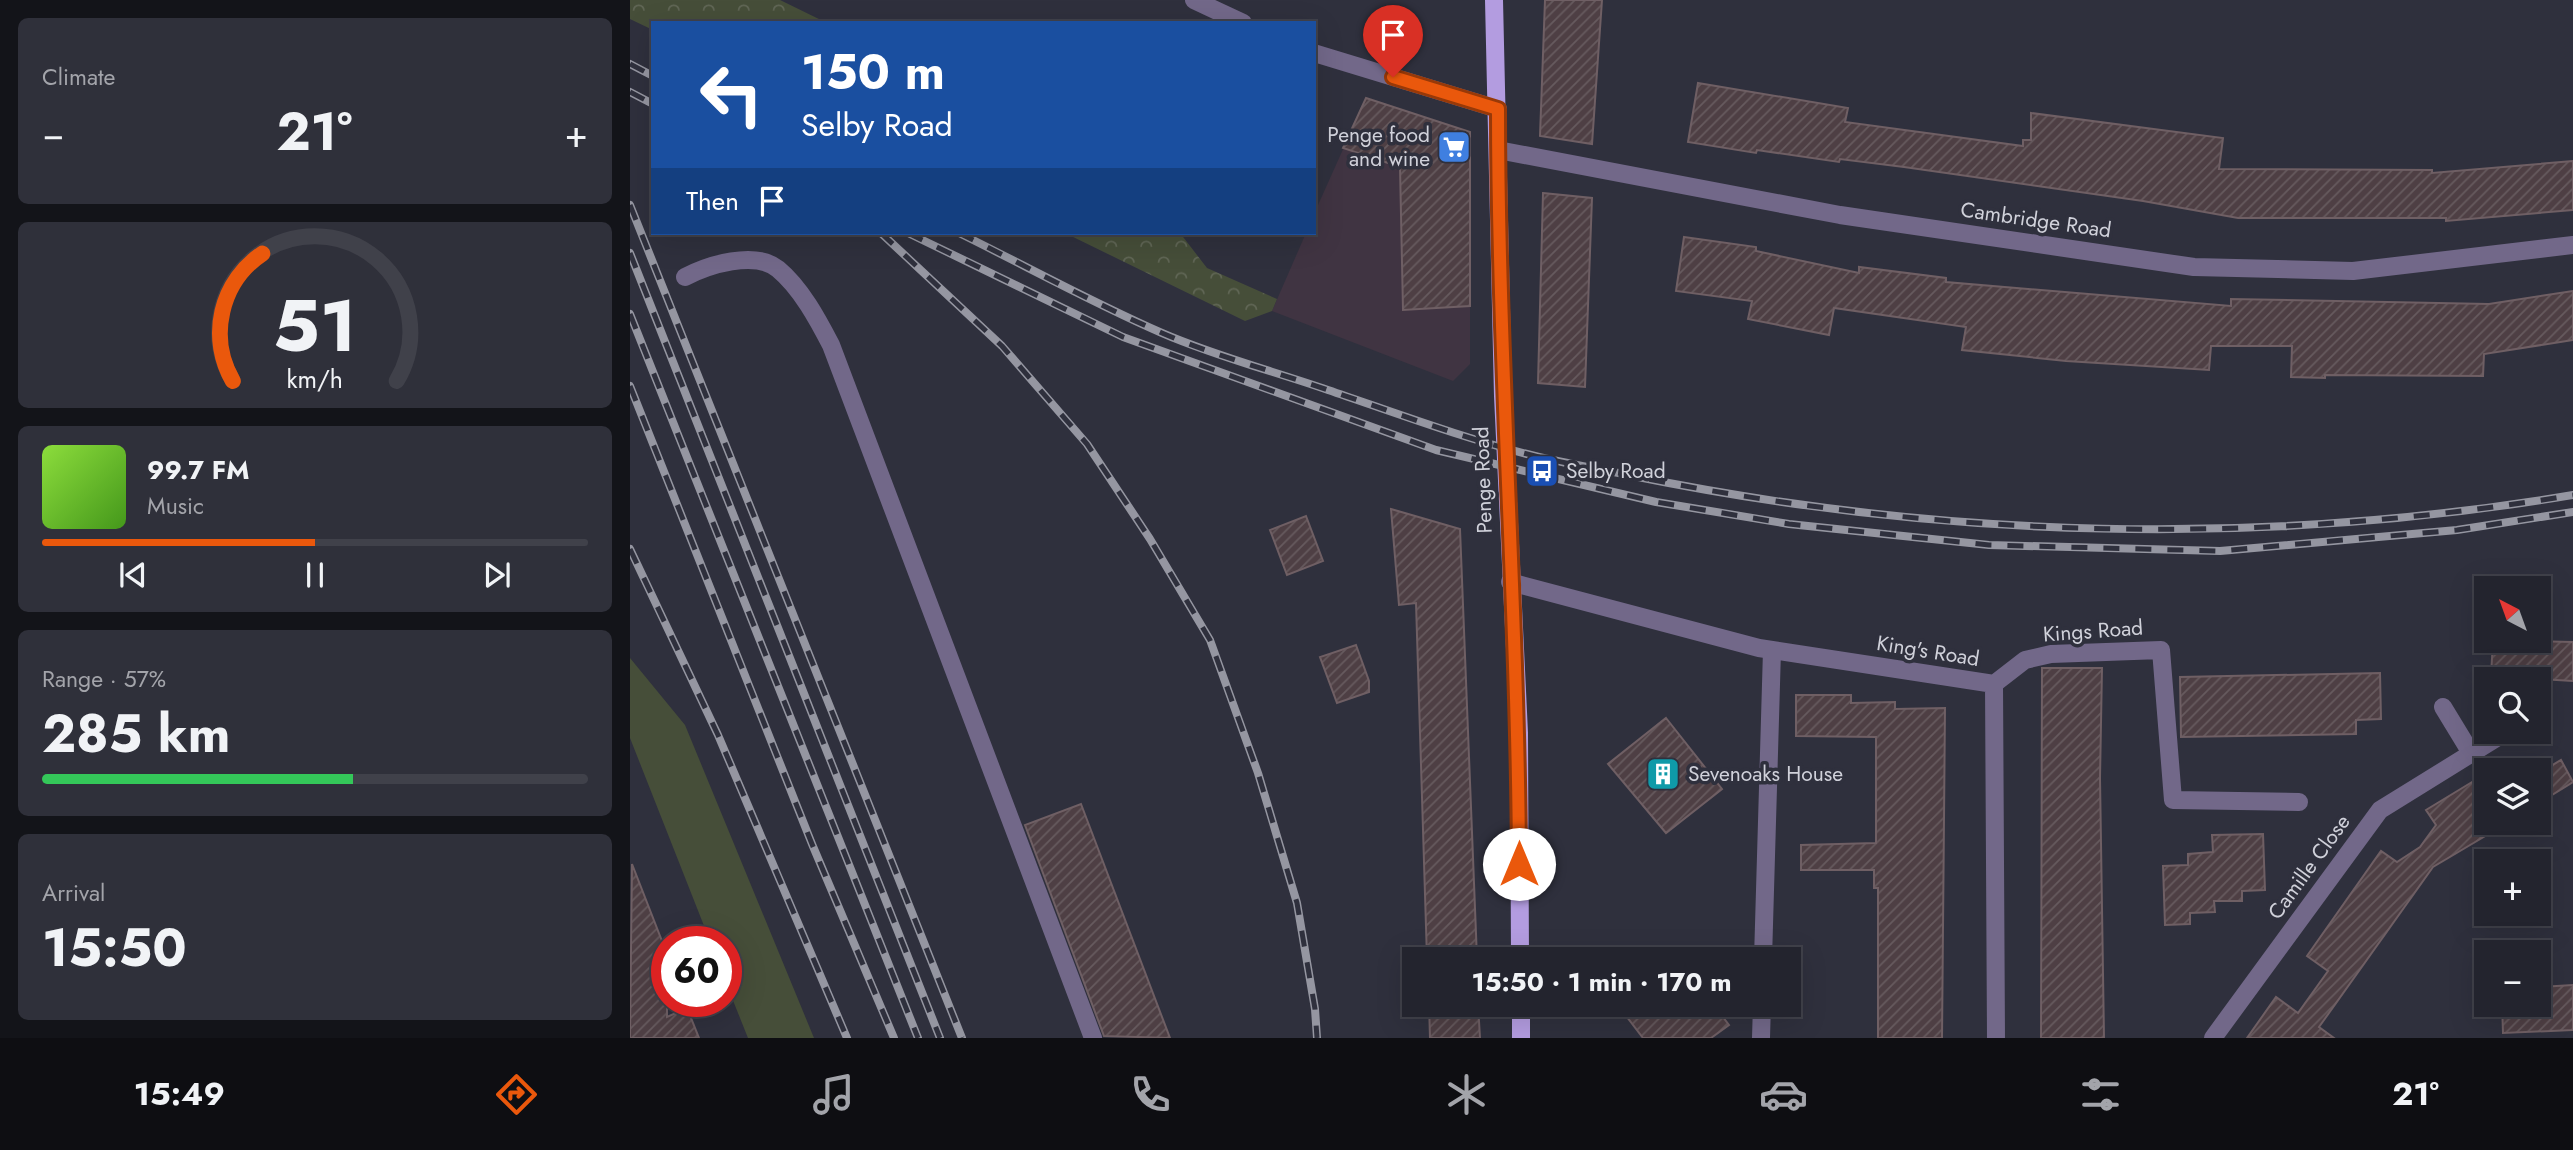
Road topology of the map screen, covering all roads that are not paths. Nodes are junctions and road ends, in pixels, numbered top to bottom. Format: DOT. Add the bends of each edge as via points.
graph roads {
  1 [pos="1194,0"];
  2 [pos="1494,0"];
  3 [pos="1239,21"];
  4 [pos="1316,54"];
  5 [pos="1498,109"];
  6 [pos="1498,150"];
  7 [pos="2573,245"];
  8 [pos="685,276"];
  9 [pos="1510,582"];
  10 [pos="1772,650"];
  11 [pos="1994,684"];
  12 [pos="2443,707"];
  13 [pos="2485,744"];
  14 [pos="2470,753"];
  15 [pos="2299,802"];
  16 [pos="1520,947"];
  17 [pos="1763,947"];
  18 [pos="1521,1017"];
  19 [pos="1762,1017"];
  20 [pos="1093,1038"];
  21 [pos="1521,1038"];
  22 [pos="1761,1038"];
  23 [pos="1996,1038"];
  24 [pos="2213,1038"];
  1 -- 3 [label="street"];
  2 -- 5 [label="main road, Penge Road"];
  4 -- 5 [label="street"];
  5 -- 6 [label="main road, Penge Road"];
  6 -- 7 [label="street, Cambridge Road" via="1840,215 2194,267 2353,271"];
  6 -- 9 [label="main road, Penge Road"];
  8 -- 20 [label="street" via="743,259 777,268 814,314"];
  9 -- 10 [label="street, King's Road"];
  9 -- 16 [label="main road, Penge Road" via="1519,733"];
  10 -- 11 [label="street, King's Road"];
  10 -- 17 [label="street"];
  11 -- 15 [label="street, Kings Road" via="2025,660 2051,654 2161,650 2173,800"];
  11 -- 23 [label="street, King's Road"];
  12 -- 14 [label="street"];
  13 -- 14 [label="street, Camille Close"];
  14 -- 24 [label="street, Camille Close" via="2380,810"];
  18 -- 21 [label="main road"];
  19 -- 22 [label="street"];
}
